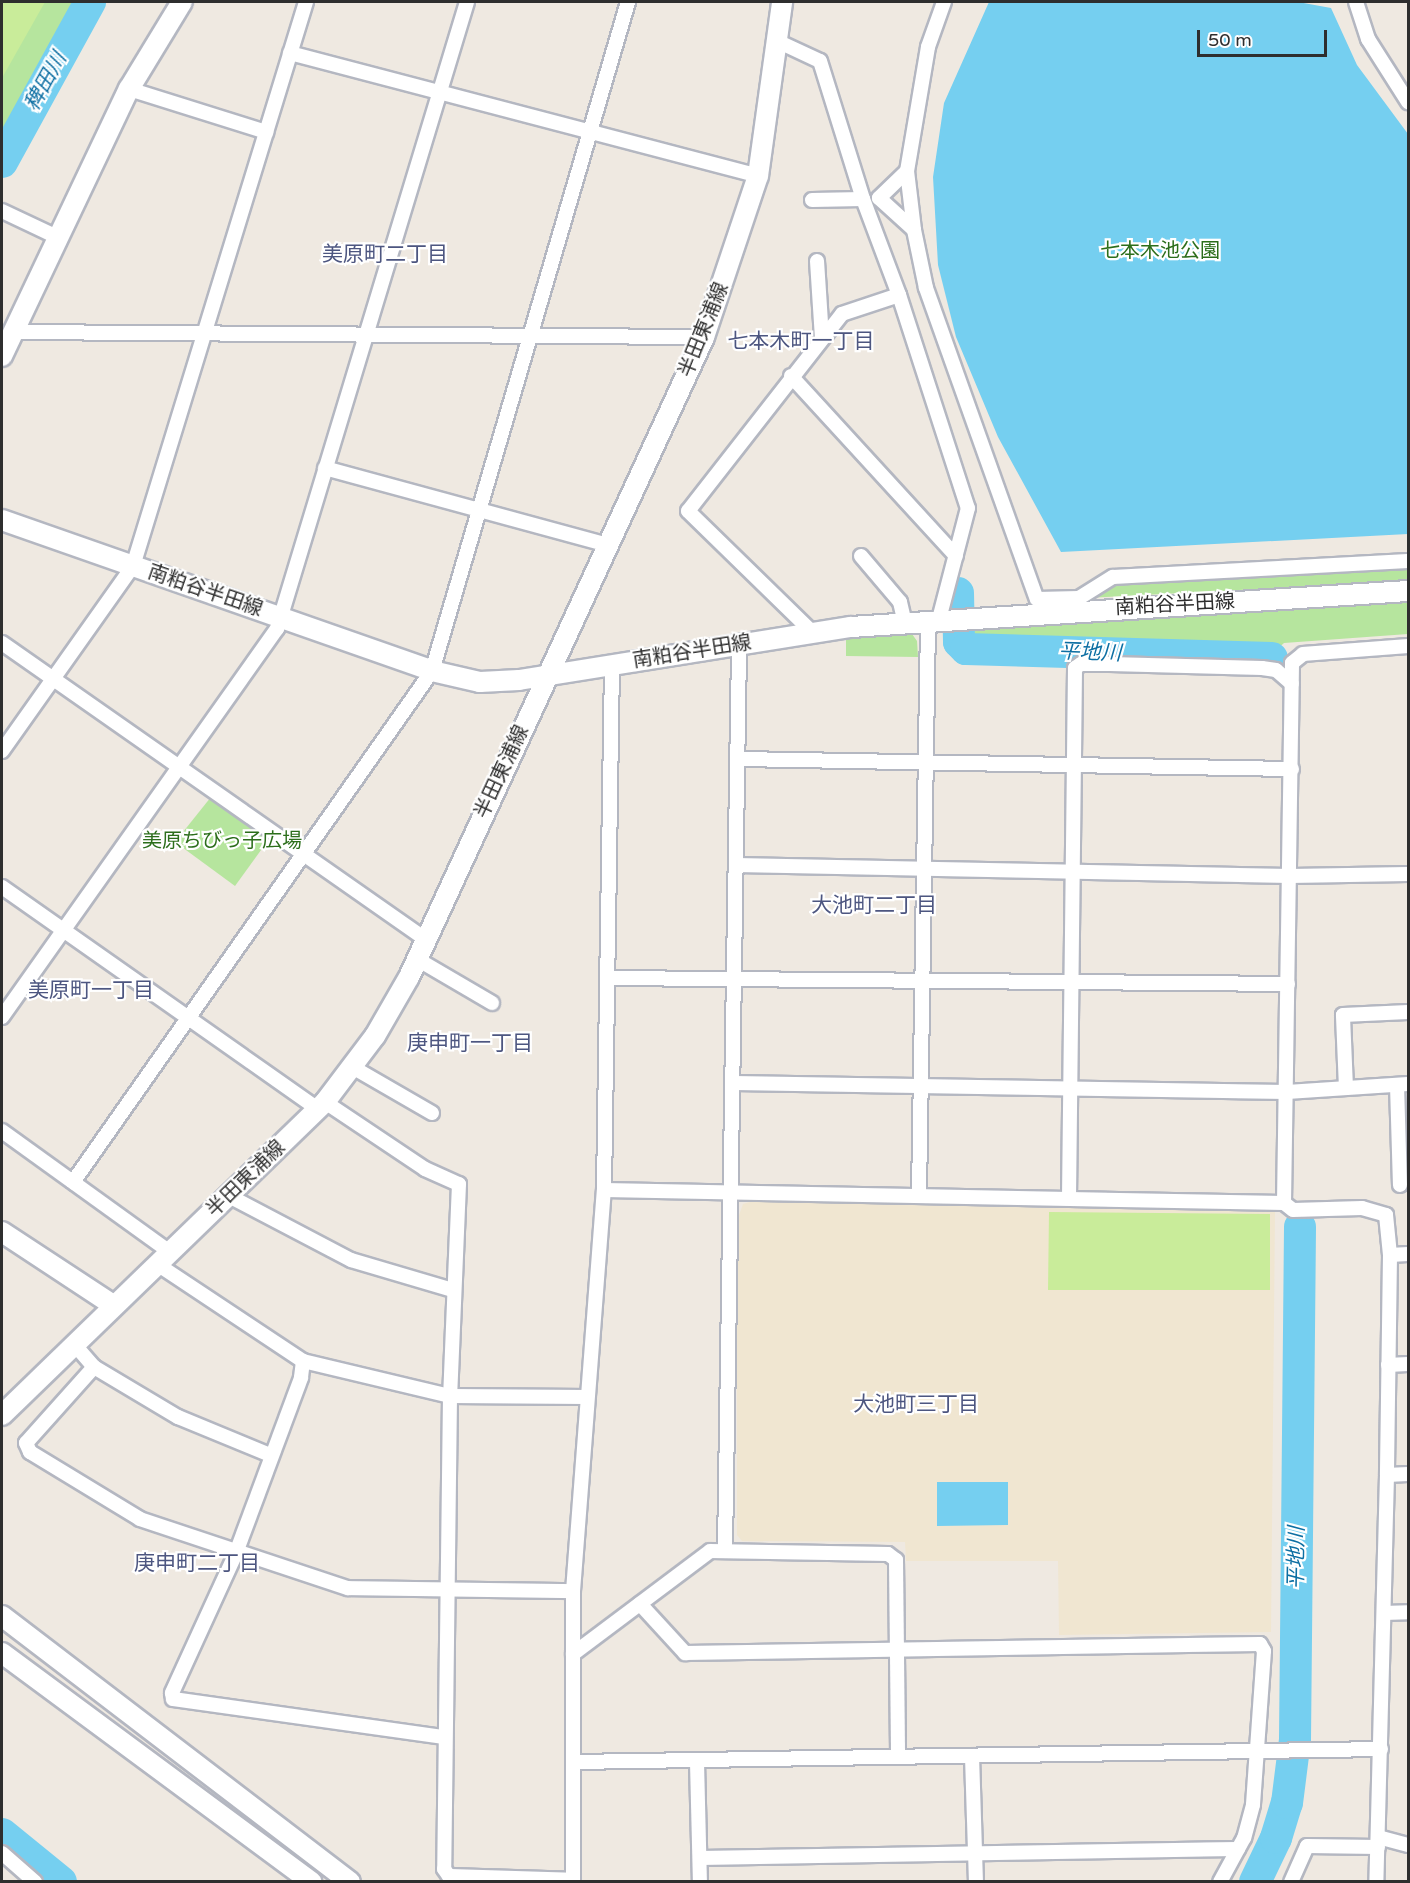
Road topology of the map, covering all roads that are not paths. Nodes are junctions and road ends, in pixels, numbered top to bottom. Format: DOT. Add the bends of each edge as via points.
graph roads {
  1 [pos="182,2"];
  2 [pos="306,2"];
  3 [pos="467,2"];
  4 [pos="628,2"];
  5 [pos="782,2"];
  6 [pos="944,2"];
  7 [pos="1356,2"];
  8 [pos="777,41"];
  9 [pos="290,53"];
  10 [pos="129,89"];
  11 [pos="441,91"];
  12 [pos="1408,102"];
  13 [pos="589,130"];
  14 [pos="266,132"];
  15 [pos="907,171"];
  16 [pos="758,176"];
  17 [pos="871,198"];
  18 [pos="812,201"];
  19 [pos="2,211"];
  20 [pos="914,231"];
  21 [pos="59,238"];
  22 [pos="817,261"];
  23 [pos="899,295"];
  24 [pos="14,332"];
  25 [pos="369,332"];
  26 [pos="204,333"];
  27 [pos="531,334"];
  28 [pos="704,337"];
  29 [pos="822,338"];
  30 [pos="2,356"];
  31 [pos="791,376"];
  32 [pos="326,468"];
  33 [pos="480,509"];
  34 [pos="2,520"];
  35 [pos="608,545"];
  36 [pos="861,556"];
  37 [pos="956,556"];
  38 [pos="1408,561"];
  39 [pos="133,566"];
  40 [pos="1408,591"];
  41 [pos="281,617"];
  42 [pos="946,619"];
  43 [pos="905,623"];
  44 [pos="812,632"];
  45 [pos="2,643"];
  46 [pos="739,644"];
  47 [pos="1408,646"];
  48 [pos="612,665"];
  49 [pos="432,671"];
  50 [pos="548,674"];
  51 [pos="53,679"];
  52 [pos="1292,684"];
  53 [pos="2,751"];
  54 [pos="739,759"];
  55 [pos="925,761"];
  56 [pos="1076,764"];
  57 [pos="178,766"];
  58 [pos="1292,769"];
  59 [pos="302,855"];
  60 [pos="736,865"];
  61 [pos="924,869"];
  62 [pos="1075,872"];
  63 [pos="1408,874"];
  64 [pos="1290,876"];
  65 [pos="2,888"];
  66 [pos="63,930"];
  67 [pos="425,939"];
  68 [pos="417,958"];
  69 [pos="607,978"];
  70 [pos="735,979"];
  71 [pos="1072,981"];
  72 [pos="922,982"];
  73 [pos="1288,984"];
  74 [pos="492,1003"];
  75 [pos="1408,1012"];
  76 [pos="2,1017"];
  77 [pos="187,1018"];
  78 [pos="354,1068"];
  79 [pos="734,1083"];
  80 [pos="1403,1084"];
  81 [pos="921,1085"];
  82 [pos="1069,1088"];
  83 [pos="1346,1088"];
  84 [pos="1287,1092"];
  85 [pos="321,1106"];
  86 [pos="432,1113"];
  87 [pos="2,1131"];
  88 [pos="73,1182"];
  89 [pos="1400,1185"];
  90 [pos="604,1190"];
  91 [pos="733,1193"];
  92 [pos="919,1195"];
  93 [pos="229,1196"];
  94 [pos="1069,1198"];
  95 [pos="1284,1203"];
  96 [pos="2,1232"];
  97 [pos="1408,1254"];
  98 [pos="1390,1255"];
  99 [pos="163,1258"];
  100 [pos="453,1290"];
  101 [pos="113,1305"];
  102 [pos="74,1344"];
  103 [pos="303,1361"];
  104 [pos="1408,1364"];
  105 [pos="1388,1365"];
  106 [pos="94,1367"];
  107 [pos="450,1396"];
  108 [pos="587,1397"];
  109 [pos="2,1415"];
  110 [pos="270,1455"];
  111 [pos="1408,1474"];
  112 [pos="1387,1475"];
  113 [pos="725,1550"];
  114 [pos="236,1553"];
  115 [pos="449,1590"];
  116 [pos="573,1591"];
  117 [pos="640,1604"];
  118 [pos="1408,1612"];
  119 [pos="1384,1613"];
  120 [pos="2,1616"];
  121 [pos="896,1649"];
  122 [pos="2,1653"];
  123 [pos="573,1654"];
  124 [pos="444,1737"];
  125 [pos="1381,1749"];
  126 [pos="1255,1751"];
  127 [pos="972,1756"];
  128 [pos="898,1757"];
  129 [pos="573,1762"];
  130 [pos="697,1762"];
  131 [pos="1378,1842"];
  132 [pos="1408,1845"];
  133 [pos="1238,1849"];
  134 [pos="2,1853"];
  135 [pos="975,1855"];
  136 [pos="700,1858"];
  137 [pos="36,1881"];
  138 [pos="311,1881"];
  139 [pos="350,1881"];
  140 [pos="573,1881"];
  141 [pos="700,1881"];
  142 [pos="976,1881"];
  143 [pos="1220,1881"];
  144 [pos="1291,1881"];
  145 [pos="1376,1881"];
  1 -- 10 [label="main road"];
  2 -- 9 [label="street"];
  3 -- 11 [label="street"];
  4 -- 13 [label="street"];
  5 -- 8 [label="main road, 半田東浦線"];
  6 -- 15 [label="street" via="928,47"];
  7 -- 12 [label="street" via="1368,39"];
  8 -- 16 [label="main road, 半田東浦線"];
  8 -- 17 [label="street" via="820,61"];
  9 -- 11 [label="street"];
  9 -- 14 [label="street"];
  10 -- 14 [label="street"];
  10 -- 21 [label="main road"];
  11 -- 13 [label="street"];
  11 -- 25 [label="street"];
  13 -- 16 [label="street"];
  13 -- 27 [label="street"];
  14 -- 26 [label="street"];
  15 -- 17 [label="street"];
  15 -- 20 [label="street"];
  16 -- 28 [label="main road, 半田東浦線"];
  17 -- 18 [label="street"];
  17 -- 20 [label="street"];
  17 -- 23 [label="street"];
  19 -- 21 [label="street"];
  20 -- 38 [label="street" via="926,288 1036,599 1079,598 1113,577"];
  21 -- 24 [label="main road"];
  22 -- 29 [label="street"];
  23 -- 29 [label="street" via="842,314"];
  23 -- 37 [label="street" via="968,508"];
  24 -- 26 [label="street"];
  24 -- 30 [label="main road"];
  25 -- 26 [label="street"];
  25 -- 27 [label="street"];
  25 -- 32 [label="street"];
  26 -- 39 [label="street"];
  27 -- 28 [label="street"];
  27 -- 33 [label="street"];
  28 -- 35 [label="main road, 半田東浦線"];
  29 -- 31 [label="street"];
  31 -- 37 [label="street"];
  31 -- 44 [label="street" via="688,511"];
  32 -- 33 [label="street"];
  32 -- 41 [label="street"];
  33 -- 35 [label="street"];
  33 -- 49 [label="street"];
  34 -- 39 [label="main road, 南粕谷半田線"];
  35 -- 50 [label="main road, 半田東浦線"];
  36 -- 43 [label="street" via="900,602"];
  37 -- 42 [label="street"];
  39 -- 41 [label="main road, 南粕谷半田線"];
  39 -- 51 [label="street"];
  40 -- 42 [label="main road, 南粕谷半田線"];
  41 -- 49 [label="main road, 南粕谷半田線"];
  41 -- 57 [label="street" via="277,629"];
  42 -- 43 [label="main road, 南粕谷半田線"];
  42 -- 55 [label="street"];
  43 -- 44 [label="main road, 南粕谷半田線"];
  44 -- 46 [label="main road, 南粕谷半田線"];
  45 -- 51 [label="street"];
  46 -- 48 [label="main road, 南粕谷半田線"];
  46 -- 54 [label="street"];
  47 -- 52 [label="street" via="1297,659"];
  48 -- 50 [label="main road, 南粕谷半田線"];
  48 -- 69 [label="street"];
  49 -- 50 [label="main road, 南粕谷半田線" via="480,682"];
  49 -- 59 [label="street"];
  50 -- 67 [label="main road, 半田東浦線"];
  51 -- 53 [label="street"];
  51 -- 57 [label="street"];
  52 -- 56 [label="street" via="1276,670 1262,668 1082,664 1076,668"];
  52 -- 58 [label="street"];
  54 -- 55 [label="street"];
  54 -- 60 [label="street"];
  55 -- 56 [label="street"];
  55 -- 61 [label="street"];
  56 -- 58 [label="street"];
  56 -- 62 [label="street"];
  57 -- 59 [label="street"];
  57 -- 66 [label="street"];
  58 -- 64 [label="street"];
  59 -- 67 [label="street"];
  59 -- 77 [label="street"];
  60 -- 61 [label="street"];
  60 -- 70 [label="street"];
  61 -- 62 [label="street"];
  61 -- 72 [label="street"];
  62 -- 64 [label="street"];
  62 -- 71 [label="street"];
  63 -- 64 [label="street"];
  64 -- 73 [label="street"];
  65 -- 66 [label="street"];
  66 -- 76 [label="street"];
  66 -- 77 [label="street"];
  67 -- 68 [label="main road, 半田東浦線"];
  68 -- 74 [label="street"];
  68 -- 78 [label="main road, 半田東浦線"];
  69 -- 70 [label="street"];
  69 -- 90 [label="street"];
  70 -- 72 [label="street"];
  70 -- 79 [label="street"];
  71 -- 72 [label="street"];
  71 -- 73 [label="street"];
  71 -- 82 [label="street"];
  72 -- 81 [label="street"];
  73 -- 84 [label="street"];
  75 -- 83 [label="street" via="1343,1015"];
  77 -- 85 [label="street"];
  77 -- 88 [label="street"];
  78 -- 85 [label="main road, 半田東浦線"];
  78 -- 86 [label="street"];
  79 -- 81 [label="street"];
  79 -- 91 [label="street"];
  80 -- 83 [label="street"];
  80 -- 89 [label="street"];
  81 -- 82 [label="street"];
  81 -- 92 [label="street"];
  82 -- 84 [label="street"];
  82 -- 94 [label="street"];
  83 -- 84 [label="street"];
  84 -- 95 [label="street"];
  85 -- 93 [label="main road, 半田東浦線"];
  85 -- 100 [label="street" via="424,1169 459,1184"];
  87 -- 88 [label="street"];
  88 -- 99 [label="street"];
  90 -- 91 [label="street"];
  90 -- 108 [label="street"];
  91 -- 92 [label="street"];
  91 -- 113 [label="street"];
  92 -- 94 [label="street"];
  93 -- 99 [label="main road, 半田東浦線"];
  93 -- 100 [label="street" via="351,1260"];
  94 -- 95 [label="street"];
  95 -- 98 [label="street" via="1293,1210 1362,1208 1386,1215"];
  96 -- 101 [label="main road"];
  97 -- 98 [label="street"];
  98 -- 105 [label="street"];
  99 -- 101 [label="main road, 半田東浦線"];
  99 -- 103 [label="street"];
  100 -- 107 [label="street"];
  101 -- 102 [label="main road, 半田東浦線"];
  102 -- 106 [label="street"];
  102 -- 109 [label="main road, 半田東浦線"];
  103 -- 107 [label="street"];
  103 -- 110 [label="street" via="301,1378"];
  104 -- 105 [label="street"];
  105 -- 112 [label="street"];
  106 -- 110 [label="street" via="178,1417"];
  106 -- 114 [label="street" via="26,1443 30,1452 140,1519"];
  107 -- 108 [label="street"];
  107 -- 115 [label="street"];
  108 -- 116 [label="street"];
  110 -- 114 [label="street"];
  111 -- 112 [label="street"];
  112 -- 119 [label="street"];
  113 -- 117 [label="street" via="710,1551"];
  113 -- 121 [label="street" via="888,1554 896,1560"];
  114 -- 115 [label="street" via="348,1588"];
  114 -- 124 [label="street" via="172,1693 173,1699"];
  115 -- 116 [label="street"];
  115 -- 124 [label="street"];
  116 -- 123 [label="street"];
  117 -- 121 [label="street" via="678,1650 685,1653"];
  117 -- 123 [label="street"];
  118 -- 119 [label="street"];
  119 -- 125 [label="street"];
  120 -- 139 [label="main road"];
  121 -- 126 [label="street" via="1260,1644 1264,1651"];
  121 -- 128 [label="street"];
  122 -- 138 [label="main road"];
  123 -- 129 [label="street"];
  124 -- 140 [label="street" via="444,1869 448,1876"];
  125 -- 126 [label="street"];
  125 -- 131 [label="street"];
  126 -- 127 [label="street"];
  126 -- 133 [label="street" via="1253,1805"];
  127 -- 128 [label="street"];
  127 -- 135 [label="street"];
  128 -- 130 [label="street"];
  129 -- 130 [label="street"];
  129 -- 140 [label="street"];
  130 -- 136 [label="street"];
  131 -- 132 [label="street"];
  131 -- 144 [label="street" via="1306,1846"];
  131 -- 145 [label="street"];
  133 -- 135 [label="street"];
  133 -- 143 [label="street"];
  134 -- 137 [label="street"];
  135 -- 136 [label="street"];
  135 -- 142 [label="street"];
  136 -- 141 [label="street"];
}
